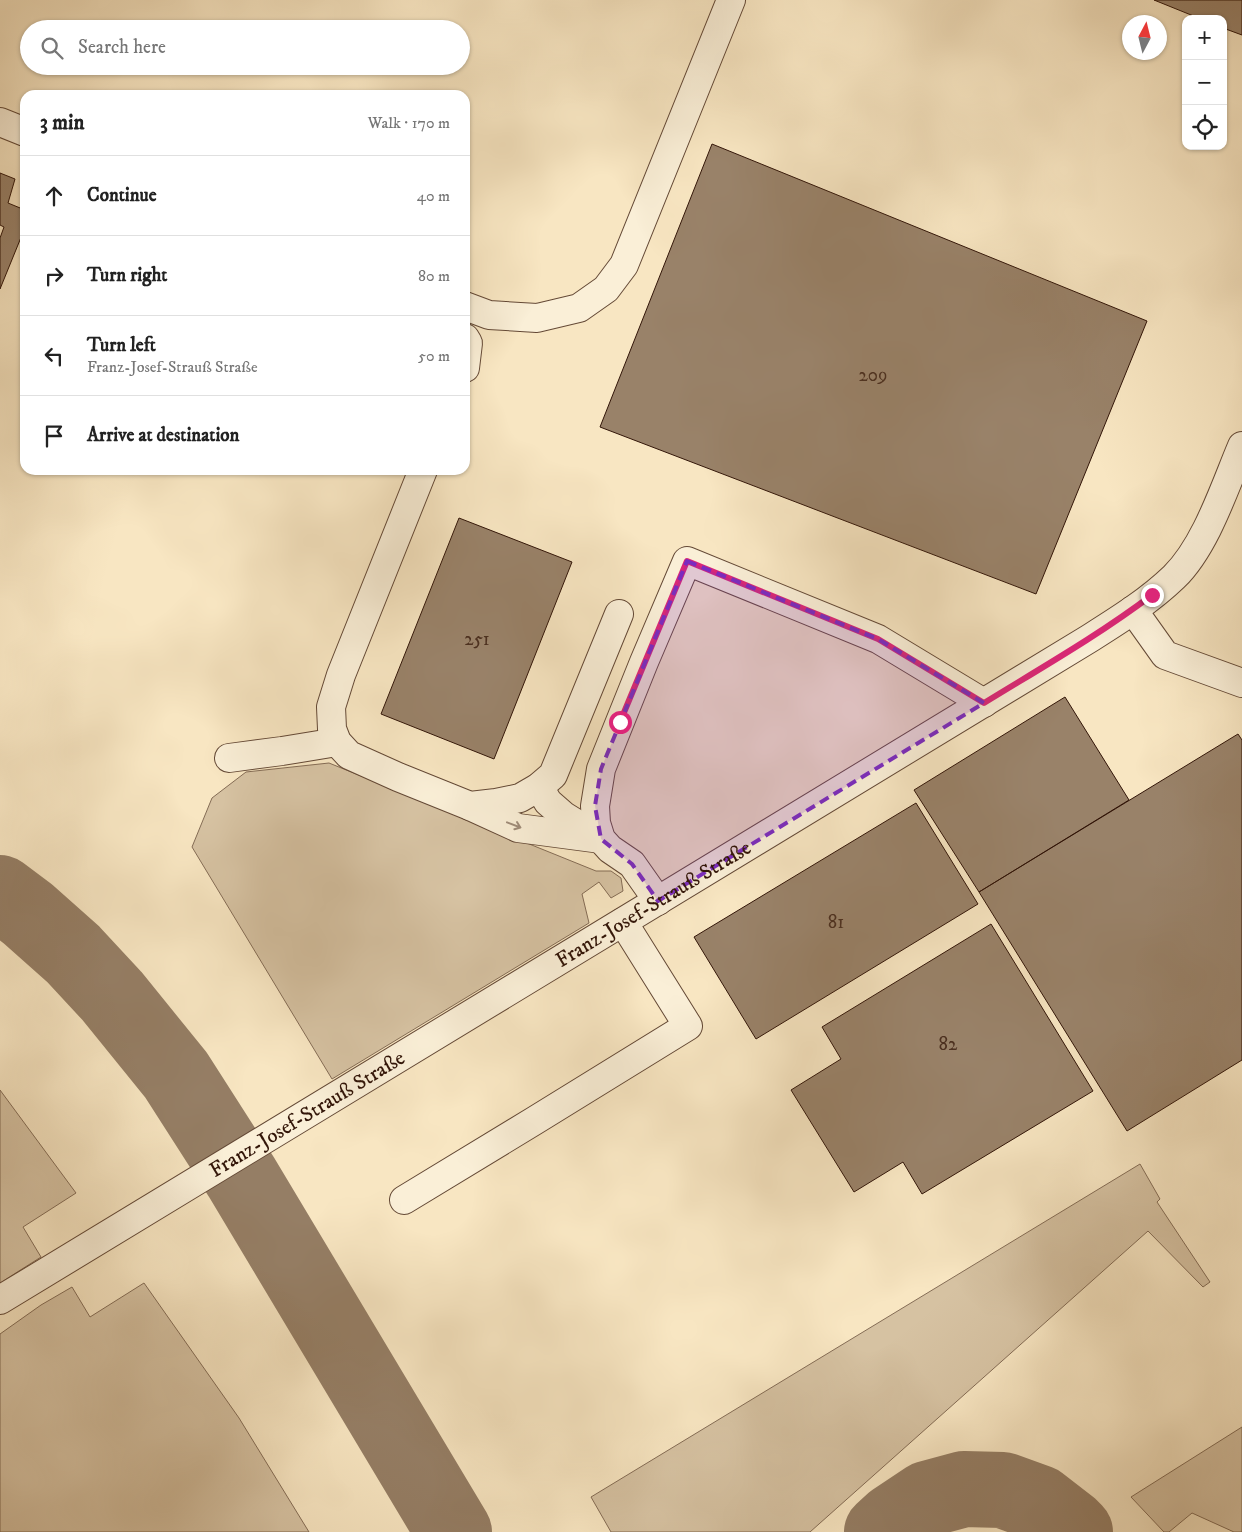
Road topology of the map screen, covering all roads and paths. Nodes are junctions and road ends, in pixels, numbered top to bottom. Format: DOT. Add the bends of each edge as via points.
graph roads {
  1 [pos="731,0"];
  2 [pos="0,122"];
  3 [pos="20,130"];
  4 [pos="470,308"];
  5 [pos="1242,446"];
  6 [pos="421,475"];
  7 [pos="1133,610"];
  8 [pos="619,614"];
  9 [pos="1242,683"];
  10 [pos="984,703"];
  11 [pos="337,742"];
  12 [pos="229,758"];
  13 [pos="539,787"];
  14 [pos="470,806"];
  15 [pos="601,839"];
  16 [pos="658,900"];
  17 [pos="623,922"];
  18 [pos="404,1200"];
  19 [pos="0,1300"];
  1 -- 4 [label="street" via="624,265 606,289 579,308 537,318 489,316"];
  2 -- 3 [label="street"];
  5 -- 7 [label="street, Franz-Josef-Strauß Straße" via="1202,538 1175,576"];
  6 -- 11 [label="street" via="330,707"];
  7 -- 9 [label="street" via="1165,654"];
  7 -- 10 [label="street, Franz-Josef-Strauß Straße"];
  8 -- 13 [label="street" via="553,775"];
  10 -- 15 [label="street" via="878,639 687,561 601,769 595,806"];
  10 -- 16 [label="street, Franz-Josef-Strauß Straße"];
  11 -- 12 [label="street"];
  11 -- 14 [label="street" via="350,755"];
  13 -- 14 [label="street" via="520,798"];
  13 -- 15 [label="street" via="548,802 564,816"];
  14 -- 15 [label="street, one-way" via="518,828"];
  15 -- 16 [label="street" via="632,864"];
  16 -- 17 [label="street, Franz-Josef-Strauß Straße"];
  17 -- 18 [label="street" via="688,1026"];
  17 -- 19 [label="street, Franz-Josef-Strauß Straße"];
}
